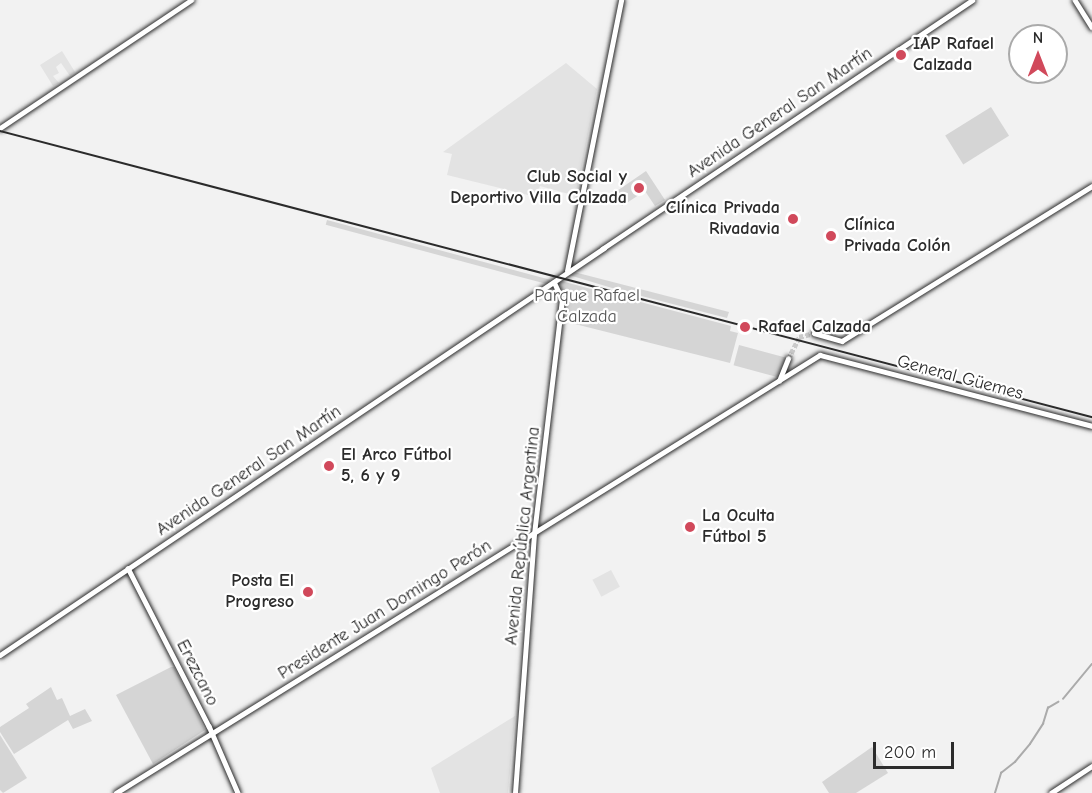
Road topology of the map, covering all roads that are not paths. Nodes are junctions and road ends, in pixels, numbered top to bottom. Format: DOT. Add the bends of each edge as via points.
graph roads {
  1 [pos="191,0"];
  2 [pos="627,0"];
  3 [pos="972,0"];
  4 [pos="1075,0"];
  5 [pos="620,2"];
  6 [pos="1092,27"];
  7 [pos="0,128"];
  8 [pos="1092,186"];
  9 [pos="604,248"];
  10 [pos="567,271"];
  11 [pos="554,283"];
  12 [pos="513,309"];
  13 [pos="814,333"];
  14 [pos="820,355"];
  15 [pos="788,359"];
  16 [pos="779,381"];
  17 [pos="1092,426"];
  18 [pos="534,534"];
  19 [pos="128,568"];
  20 [pos="0,655"];
  21 [pos="212,733"];
  22 [pos="1092,766"];
  23 [pos="116,793"];
  24 [pos="238,793"];
  25 [pos="515,793"];
  26 [pos="1051,793"];
  1 -- 7 [label="main road"];
  2 -- 5 [label="main road"];
  3 -- 9 [label="main road, Avenida General San Martín"];
  4 -- 6 [label="main road"];
  5 -- 10 [label="main road"];
  8 -- 13 [label="main road" via="842,341"];
  9 -- 10 [label="main road, Avenida General San Martín"];
  9 -- 11 [label="main road, Avenida General San Martín"];
  10 -- 12 [label="main road, Avenida General San Martín"];
  11 -- 12 [label="main road, Avenida General San Martín"];
  11 -- 18 [label="main road, Avenida República Argentina" via="562,300"];
  12 -- 19 [label="main road, Avenida General San Martín"];
  14 -- 16 [label="main road, Presidente Juan Domingo Perón"];
  14 -- 17 [label="main road, General Güemes"];
  15 -- 16 [label="main road"];
  16 -- 18 [label="main road, Presidente Juan Domingo Perón"];
  18 -- 21 [label="main road, Presidente Juan Domingo Perón"];
  18 -- 25 [label="main road, Avenida República Argentina"];
  19 -- 20 [label="main road, Avenida General San Martín"];
  19 -- 21 [label="main road, Erezcano"];
  21 -- 23 [label="main road, Presidente Juan Domingo Perón"];
  21 -- 24 [label="main road, Erezcano"];
  22 -- 26 [label="main road"];
}
